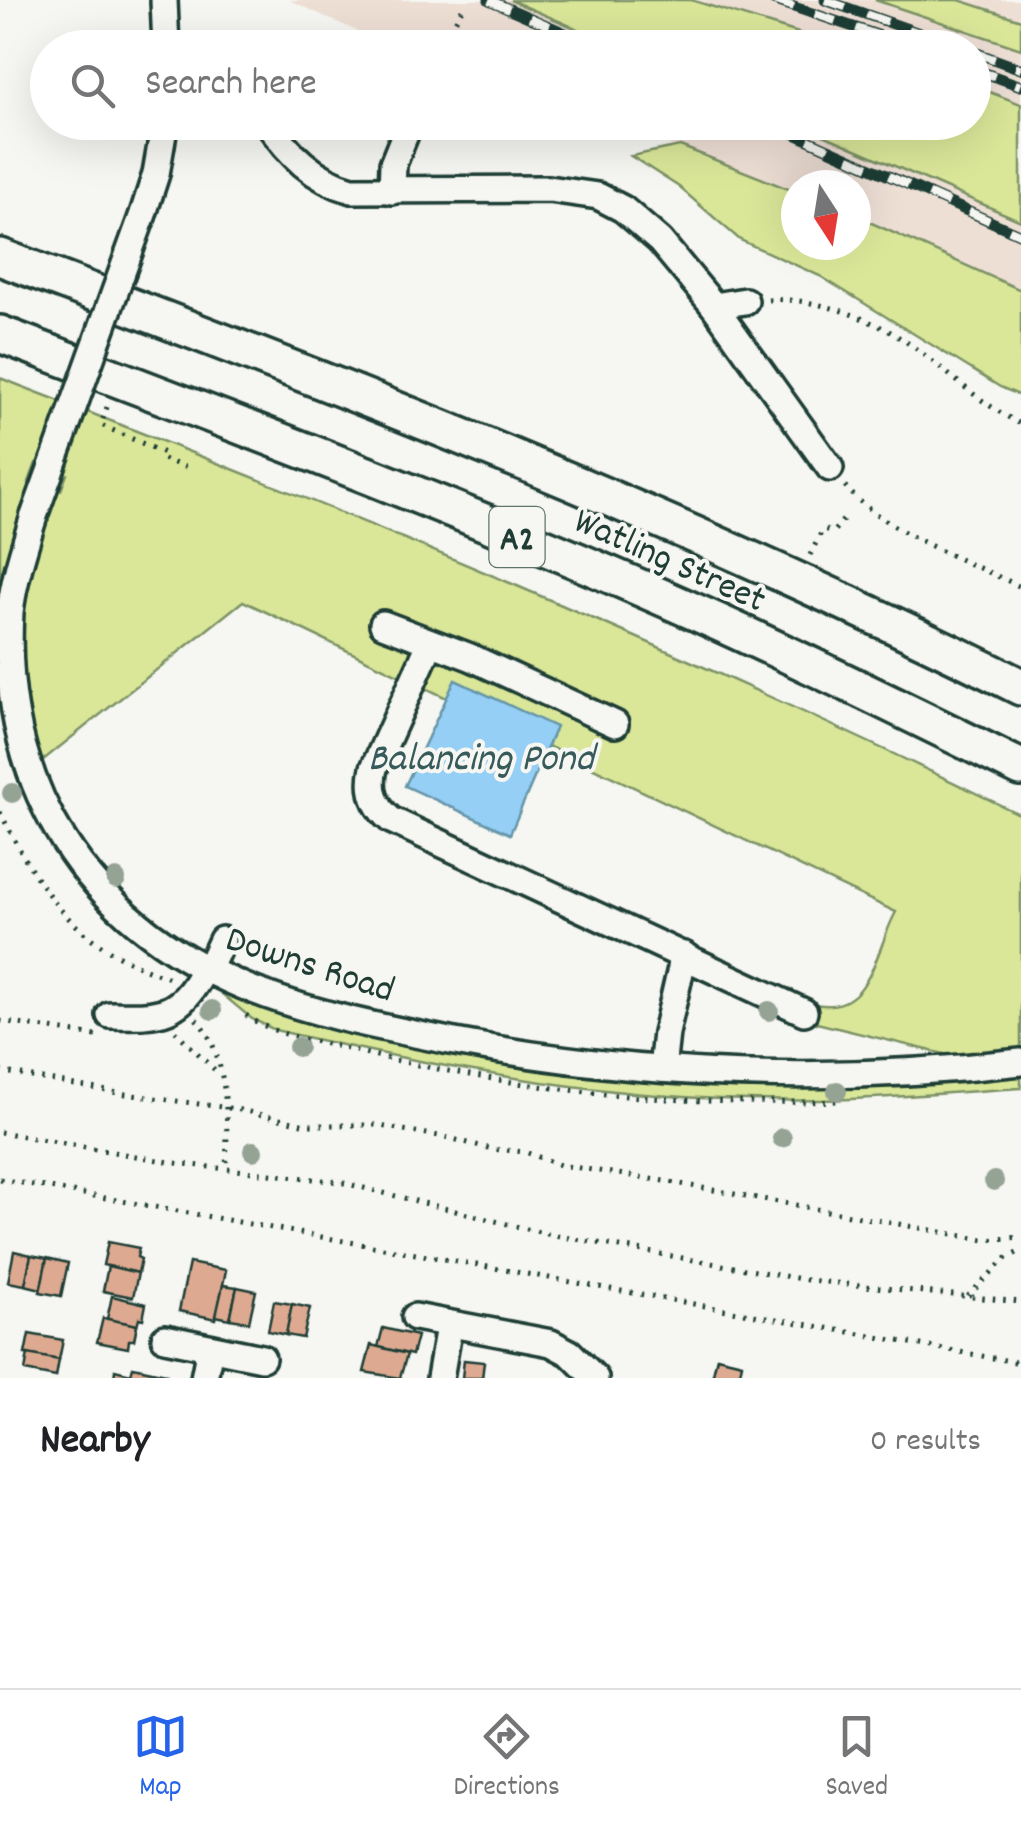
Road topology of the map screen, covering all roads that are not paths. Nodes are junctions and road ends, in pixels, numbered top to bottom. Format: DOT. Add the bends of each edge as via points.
graph roads {
  1 [pos="164,0"];
  2 [pos="165,30"];
  3 [pos="161,140"];
  4 [pos="281,140"];
  5 [pos="403,140"];
  6 [pos="392,192"];
  7 [pos="0,257"];
  8 [pos="745,301"];
  9 [pos="714,306"];
  10 [pos="0,334"];
  11 [pos="830,468"];
  12 [pos="383,624"];
  13 [pos="430,644"];
  14 [pos="1021,687"];
  15 [pos="614,724"];
  16 [pos="1021,768"];
  17 [pos="222,940"];
  18 [pos="684,954"];
  19 [pos="203,975"];
  20 [pos="804,1012"];
  21 [pos="110,1014"];
  22 [pos="1021,1062"];
  23 [pos="662,1069"];
  24 [pos="415,1317"];
  25 [pos="449,1326"];
  26 [pos="165,1338"];
  27 [pos="210,1348"];
  28 [pos="262,1358"];
  29 [pos="204,1378"];
  30 [pos="440,1378"];
  31 [pos="595,1378"];
  1 -- 2 [label="street"];
  3 -- 19 [label="street, Downs Road, bridge" via="143,214 34,516 12,592 7,660 12,720 51,826 92,886"];
  4 -- 6 [label="street" via="329,182"];
  5 -- 6 [label="street"];
  6 -- 9 [label="street" via="534,188 598,196 647,228"];
  7 -- 14 [label="highway, Watling Street / A2" via="474,442"];
  8 -- 9 [label="street"];
  9 -- 11 [label="street"];
  10 -- 16 [label="highway, Watling Street / A2" via="335,462 704,616"];
  12 -- 13 [label="street"];
  13 -- 15 [label="street"];
  13 -- 18 [label="street" via="374,768 378,810"];
  17 -- 19 [label="street"];
  18 -- 20 [label="street"];
  18 -- 23 [label="street"];
  19 -- 21 [label="street" via="190,996 165,1012"];
  19 -- 23 [label="street, Downs Road" via="403,1032"];
  22 -- 23 [label="street, Downs Road" via="852,1074"];
  24 -- 25 [label="street"];
  25 -- 30 [label="street"];
  25 -- 31 [label="street" via="552,1343"];
  26 -- 27 [label="street"];
  27 -- 28 [label="street"];
  27 -- 29 [label="street"];
}
